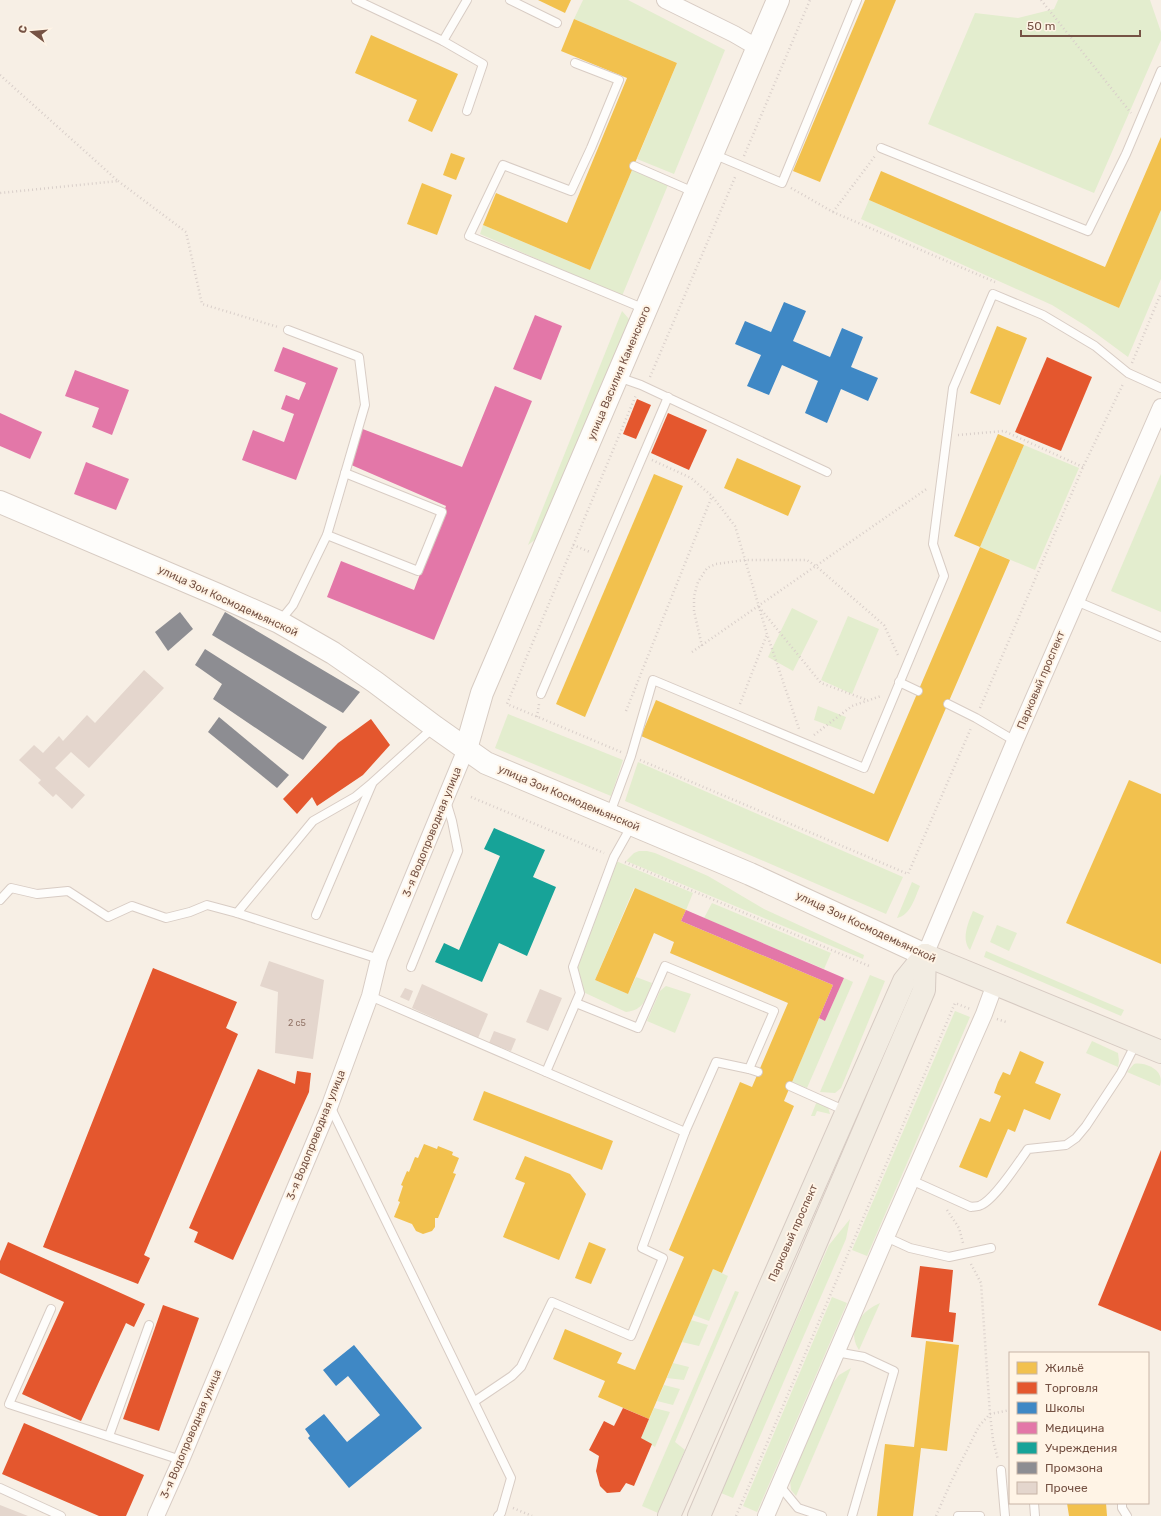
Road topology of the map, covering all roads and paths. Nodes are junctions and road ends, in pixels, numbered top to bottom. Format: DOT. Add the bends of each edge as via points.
graph roads {
  1 [pos="356,0"];
  2 [pos="468,0"];
  3 [pos="510,0"];
  4 [pos="665,0"];
  5 [pos="778,0"];
  6 [pos="810,0"];
  7 [pos="858,0"];
  8 [pos="1041,0"];
  9 [pos="557,23"];
  10 [pos="443,41"];
  11 [pos="758,48"];
  12 [pos="575,63"];
  13 [pos="1161,71"];
  14 [pos="0,75"];
  15 [pos="467,112"];
  16 [pos="1139,123"];
  17 [pos="881,148"];
  18 [pos="713,154"];
  19 [pos="740,164"];
  20 [pos="634,166"];
  21 [pos="118,181"];
  22 [pos="782,183"];
  23 [pos="0,193"];
  24 [pos="696,193"];
  25 [pos="833,212"];
  26 [pos="1161,293"];
  27 [pos="993,294"];
  28 [pos="646,310"];
  29 [pos="288,330"];
  30 [pos="1128,373"];
  31 [pos="617,377"];
  32 [pos="640,385"];
  33 [pos="1161,388"];
  34 [pos="668,398"];
  35 [pos="1161,407"];
  36 [pos="947,436"];
  37 [pos="643,456"];
  38 [pos="1083,467"];
  39 [pos="827,472"];
  40 [pos="345,473"];
  41 [pos="942,478"];
  42 [pos="712,496"];
  43 [pos="0,502"];
  44 [pos="327,535"];
  45 [pos="573,545"];
  46 [pos="600,556"];
  47 [pos="745,560"];
  48 [pos="817,567"];
  49 [pos="1076,601"];
  50 [pos="758,606"];
  51 [pos="279,622"];
  52 [pos="767,634"];
  53 [pos="1161,637"];
  54 [pos="702,646"];
  55 [pos="692,652"];
  56 [pos="905,668"];
  57 [pos="899,682"];
  58 [pos="896,691"];
  59 [pos="918,691"];
  60 [pos="541,694"];
  61 [pos="868,700"];
  62 [pos="948,704"];
  63 [pos="626,711"];
  64 [pos="737,714"];
  65 [pos="976,718"];
  66 [pos="435,727"];
  67 [pos="1015,741"];
  68 [pos="804,743"];
  69 [pos="466,749"];
  70 [pos="631,756"];
  71 [pos="372,783"];
  72 [pos="472,797"];
  73 [pos="446,800"];
  74 [pos="610,815"];
  75 [pos="632,824"];
  76 [pos="614,857"];
  77 [pos="0,900"];
  78 [pos="237,913"];
  79 [pos="316,915"];
  80 [pos="925,955"];
  81 [pos="379,959"];
  82 [pos="869,966"];
  83 [pos="411,967"];
  84 [pos="995,984"];
  85 [pos="370,996"];
  86 [pos="576,1003"];
  87 [pos="955,1003"];
  88 [pos="1137,1042"];
  89 [pos="1161,1052"];
  90 [pos="749,1069"];
  91 [pos="546,1072"];
  92 [pos="758,1072"];
  93 [pos="790,1086"];
  94 [pos="330,1105"];
  95 [pos="846,1111"];
  96 [pos="685,1132"];
  97 [pos="911,1180"];
  98 [pos="934,1190"];
  99 [pos="886,1237"];
  100 [pos="991,1248"];
  101 [pos="966,1253"];
  102 [pos="51,1309"];
  103 [pos="149,1325"];
  104 [pos="836,1352"];
  105 [pos="475,1400"];
  106 [pos="1009,1410"];
  107 [pos="990,1414"];
  108 [pos="109,1436"];
  109 [pos="181,1460"];
  110 [pos="1001,1470"];
  111 [pos="779,1486"];
  112 [pos="0,1488"];
  113 [pos="1034,1504"];
  114 [pos="1122,1504"];
  115 [pos="504,1505"];
  116 [pos="61,1516"];
  117 [pos="156,1516"];
  118 [pos="498,1516"];
  119 [pos="532,1516"];
  120 [pos="669,1516"];
  121 [pos="699,1516"];
  122 [pos="736,1516"];
  123 [pos="766,1516"];
  124 [pos="822,1516"];
  125 [pos="852,1516"];
  126 [pos="936,1516"];
  127 [pos="958,1516"];
  128 [pos="980,1516"];
  129 [pos="1005,1516"];
  130 [pos="1035,1516"];
  131 [pos="1127,1516"];
  1 -- 10 [label="lane"];
  2 -- 10 [label="lane"];
  3 -- 9 [label="lane"];
  4 -- 11 [label="street"];
  5 -- 11 [label="main road, улица Василия Каменского"];
  6 -- 19 [label="path"];
  7 -- 22 [label="lane"];
  8 -- 16 [label="path"];
  10 -- 15 [label="lane" via="483,64"];
  11 -- 18 [label="main road, улица Василия Каменского"];
  12 -- 28 [label="lane" via="619,80 594,150 571,190 503,165 469,236"];
  13 -- 16 [label="lane"];
  14 -- 21 [label="path"];
  16 -- 17 [label="lane" via="1088,231"];
  17 -- 25 [label="path"];
  18 -- 19 [label="lane"];
  18 -- 24 [label="main road, улица Василия Каменского"];
  19 -- 22 [label="lane"];
  19 -- 32 [label="path" via="649,381"];
  20 -- 24 [label="lane"];
  21 -- 23 [label="path"];
  21 -- 29 [label="path" via="186,232 202,304"];
  22 -- 25 [label="path"];
  24 -- 28 [label="main road, улица Василия Каменского"];
  25 -- 27 [label="path" via="998,283"];
  26 -- 30 [label="path"];
  27 -- 30 [label="lane" via="1043,315 1095,346"];
  27 -- 36 [label="lane" via="953,388"];
  28 -- 31 [label="main road, улица Василия Каменского"];
  29 -- 40 [label="lane" via="359,357 365,405"];
  30 -- 33 [label="lane"];
  30 -- 38 [label="path"];
  31 -- 32 [label="lane"];
  31 -- 69 [label="main road, улица Василия Каменского" via="482,693"];
  32 -- 34 [label="lane"];
  32 -- 45 [label="path"];
  34 -- 37 [label="lane"];
  34 -- 39 [label="lane"];
  35 -- 49 [label="street, Парковый проспект"];
  36 -- 38 [label="path" via="1004,431"];
  36 -- 41 [label="lane"];
  37 -- 42 [label="path" via="691,478"];
  37 -- 46 [label="lane"];
  38 -- 65 [label="path"];
  40 -- 44 [label="lane"];
  40 -- 44 [label="lane" via="442,512 418,571"];
  41 -- 48 [label="path"];
  41 -- 56 [label="lane" via="933,544 944,576"];
  42 -- 47 [label="path" via="735,526"];
  42 -- 63 [label="path"];
  43 -- 51 [label="main road, улица Зои Космодемьянской"];
  44 -- 51 [label="lane" via="293,605"];
  45 -- 46 [label="path"];
  45 -- 70 [label="path" via="507,704"];
  46 -- 60 [label="lane"];
  47 -- 48 [label="path" via="807,560"];
  47 -- 50 [label="path"];
  47 -- 54 [label="path" via="716,564 707,568 695,588 694,604"];
  48 -- 50 [label="path"];
  48 -- 56 [label="path" via="884,626"];
  49 -- 53 [label="lane"];
  49 -- 67 [label="street, Парковый проспект"];
  50 -- 52 [label="path"];
  50 -- 54 [label="path"];
  50 -- 61 [label="path" via="820,683"];
  51 -- 66 [label="main road, улица Зои Космодемьянской" via="333,653"];
  52 -- 64 [label="path"];
  52 -- 68 [label="path"];
  54 -- 55 [label="path"];
  56 -- 57 [label="lane"];
  57 -- 58 [label="lane"];
  57 -- 59 [label="lane"];
  58 -- 61 [label="path"];
  58 -- 68 [label="lane" via="864,768"];
  61 -- 68 [label="path" via="852,706"];
  62 -- 65 [label="lane"];
  64 -- 68 [label="lane"];
  64 -- 70 [label="lane" via="653,680"];
  65 -- 67 [label="lane"];
  65 -- 70 [label="path" via="908,874"];
  66 -- 69 [label="main road, улица Зои Космодемьянской"];
  66 -- 71 [label="lane"];
  67 -- 80 [label="street, Парковый проспект"];
  69 -- 73 [label="street, 3-я Водопроводная улица"];
  69 -- 74 [label="main road, улица Зои Космодемьянской" via="486,762"];
  70 -- 74 [label="lane"];
  71 -- 78 [label="lane" via="355,797 313,821"];
  71 -- 79 [label="lane"];
  72 -- 76 [label="path"];
  73 -- 81 [label="street, 3-я Водопроводная улица"];
  73 -- 83 [label="lane" via="458,851"];
  74 -- 75 [label="main road, улица Зои Космодемьянской"];
  75 -- 76 [label="lane"];
  75 -- 80 [label="main road, улица Зои Космодемьянской" via="750,874"];
  76 -- 82 [label="path"];
  76 -- 86 [label="lane" via="573,967 580,993"];
  77 -- 78 [label="lane" via="11,888 36,894 68,891 108,917 132,906 166,918 207,905"];
  78 -- 81 [label="lane"];
  80 -- 84 [label="main road, улица Зои Космодемьянской"];
  80 -- 95 [label="main road, Парковый проспект" via="904,981"];
  80 -- 121 [label="main road, Парковый проспект" via="924,990"];
  81 -- 85 [label="street, 3-я Водопроводная улица"];
  84 -- 88 [label="main road, улица Зои Космодемьянской"];
  84 -- 97 [label="street"];
  85 -- 91 [label="lane"];
  85 -- 94 [label="street, 3-я Водопроводная улица"];
  86 -- 90 [label="lane" via="638,1028 665,966 774,1011"];
  86 -- 91 [label="lane"];
  87 -- 122 [label="path"];
  88 -- 89 [label="main road, улица Зои Космодемьянской"];
  88 -- 98 [label="lane" via="1121,1073 1076,1138 1066,1145 1028,1149 1003,1183 979,1206 971,1206"];
  90 -- 92 [label="lane"];
  90 -- 96 [label="lane" via="716,1062"];
  91 -- 96 [label="lane"];
  93 -- 95 [label="lane"];
  94 -- 105 [label="lane"];
  94 -- 109 [label="street, 3-я Водопроводная улица"];
  95 -- 120 [label="main road, Парковый проспект"];
  96 -- 105 [label="lane" via="642,1248 663,1258 631,1336 552,1302 521,1367 512,1376"];
  97 -- 98 [label="lane"];
  97 -- 99 [label="street"];
  98 -- 101 [label="path" via="959,1228"];
  99 -- 101 [label="lane" via="910,1248 949,1257"];
  99 -- 104 [label="street"];
  100 -- 101 [label="lane"];
  101 -- 107 [label="path" via="981,1283"];
  102 -- 108 [label="lane" via="9,1404"];
  103 -- 108 [label="lane"];
  104 -- 111 [label="street"];
  104 -- 125 [label="lane" via="864,1357 894,1371"];
  105 -- 115 [label="lane" via="511,1478"];
  106 -- 107 [label="path"];
  107 -- 110 [label="path" via="993,1440"];
  107 -- 126 [label="path" via="979,1426"];
  108 -- 109 [label="lane"];
  109 -- 117 [label="street, 3-я Водопроводная улица"];
  110 -- 129 [label="lane"];
  111 -- 123 [label="street"];
  111 -- 124 [label="lane" via="798,1508"];
  112 -- 116 [label="lane"];
  113 -- 130 [label="lane"];
  114 -- 131 [label="lane"];
  115 -- 118 [label="lane"];
  115 -- 119 [label="path"];
  127 -- 128 [label="lane"];
}
